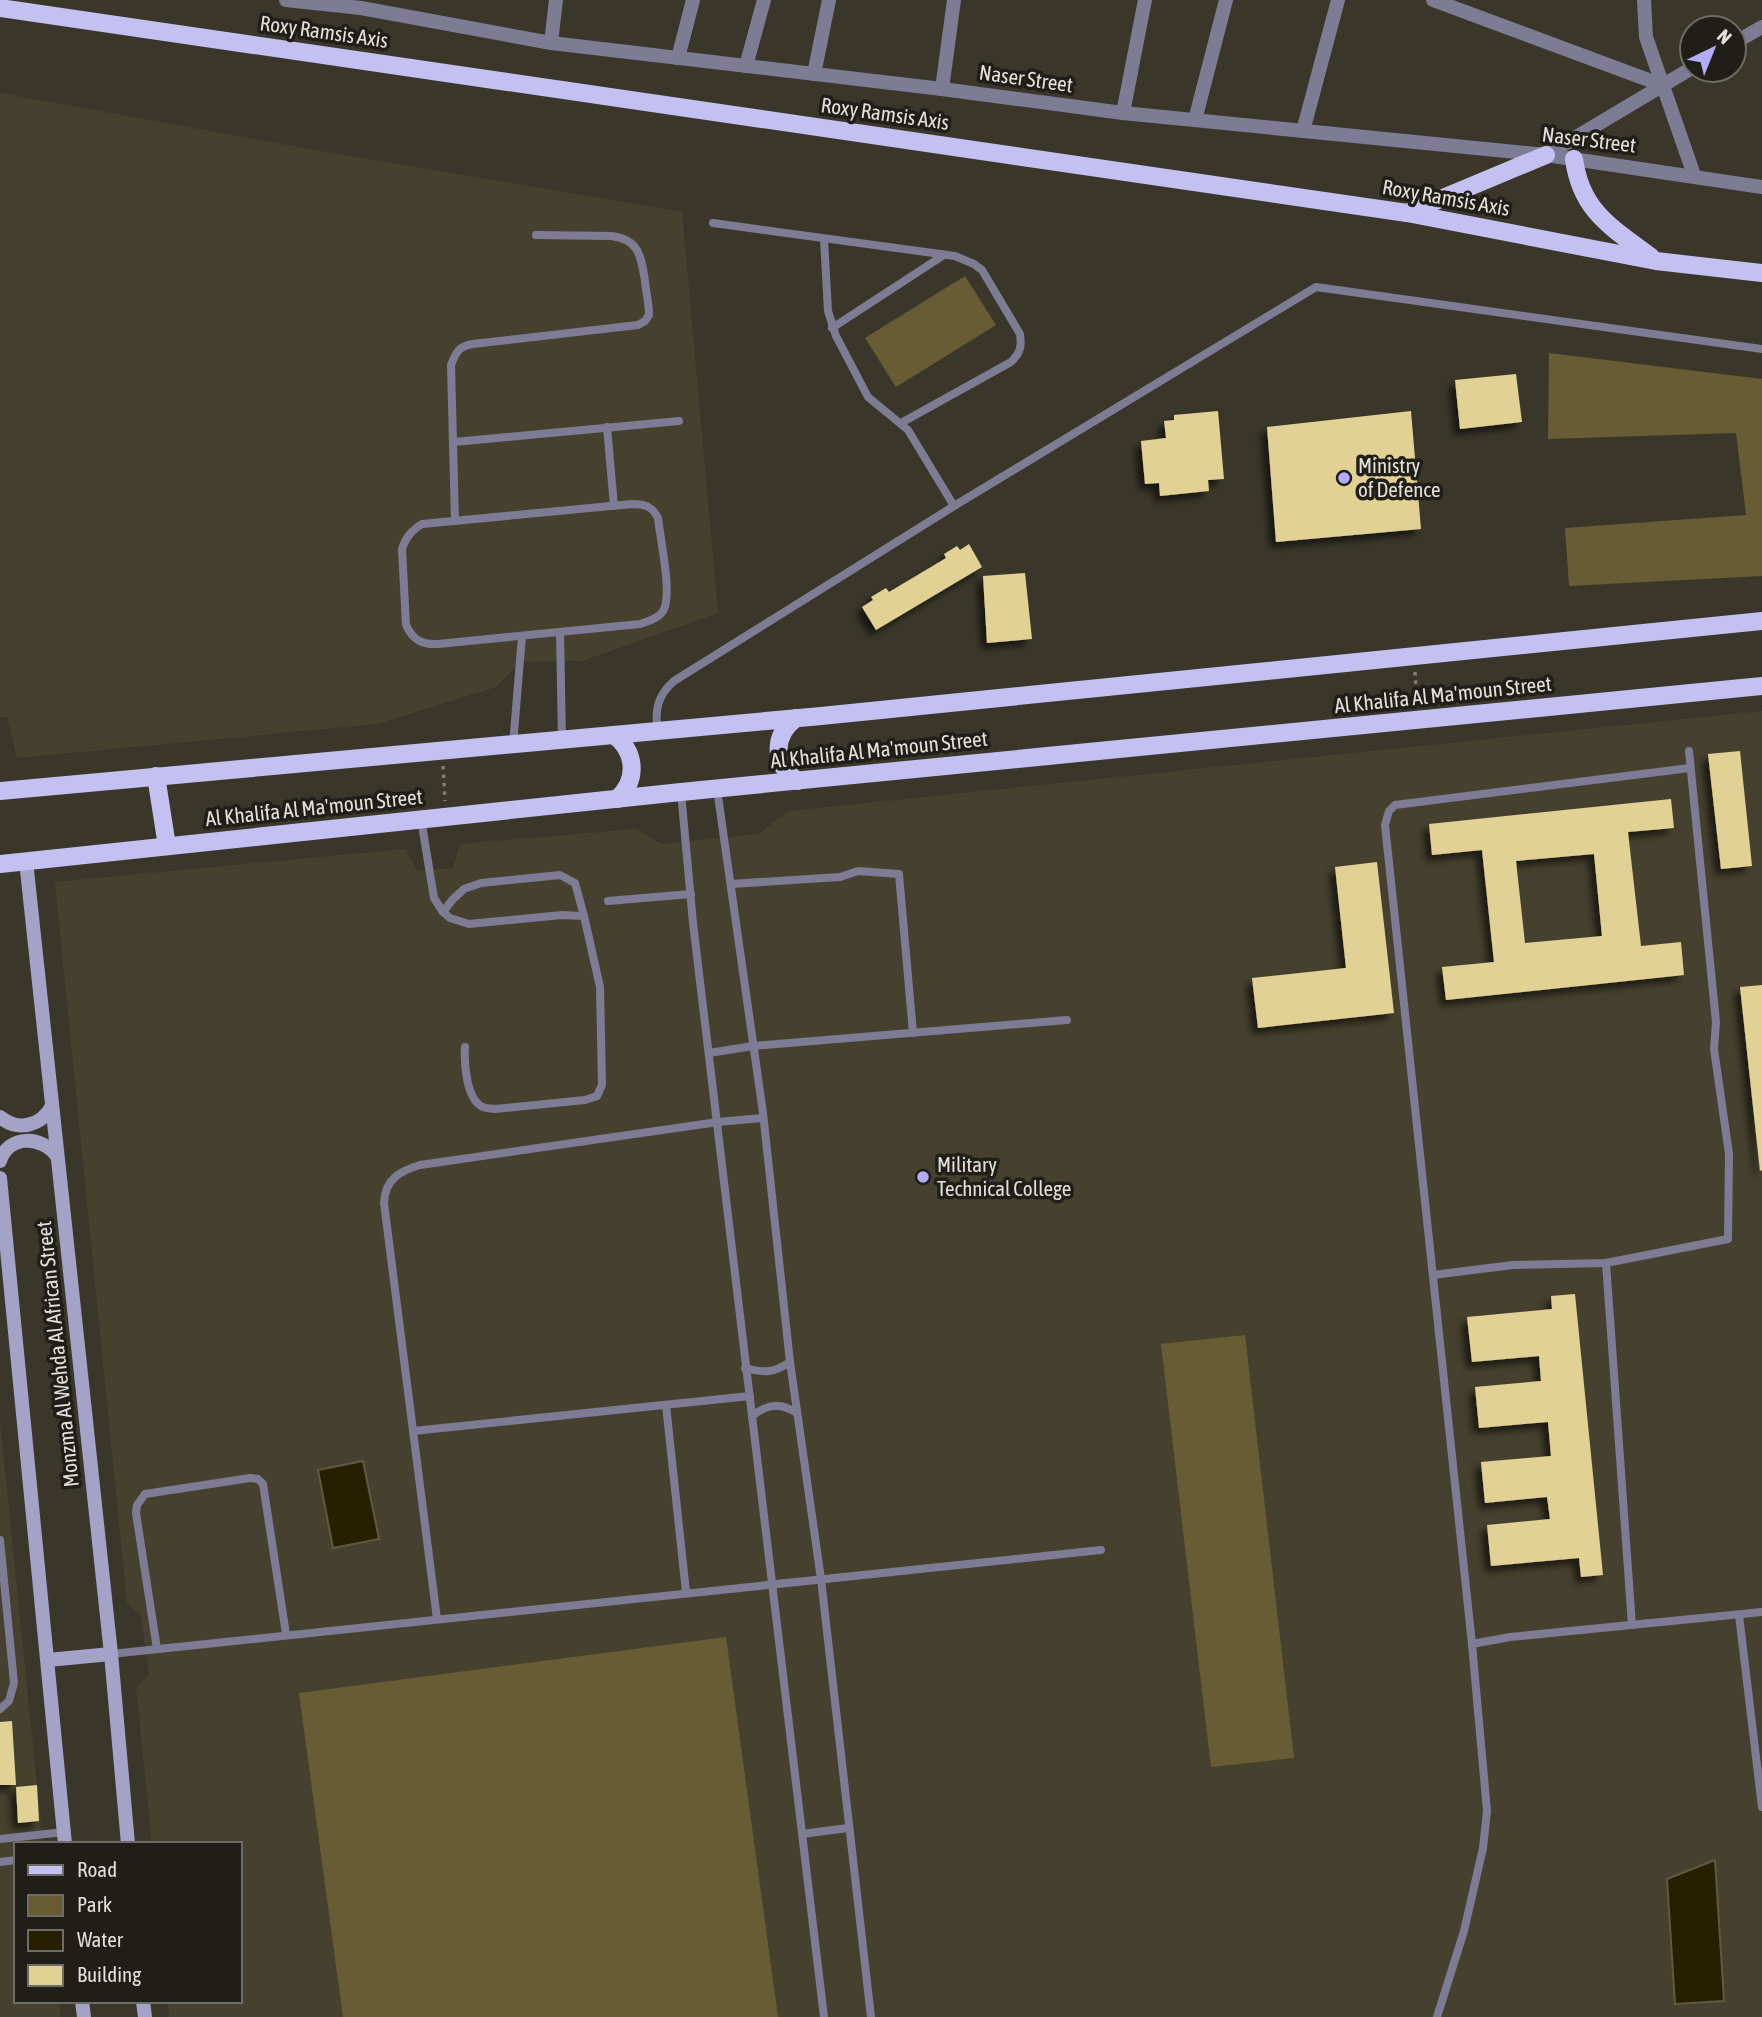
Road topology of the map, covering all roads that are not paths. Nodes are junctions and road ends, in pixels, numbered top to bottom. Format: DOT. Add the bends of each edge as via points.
graph roads {
  1 [pos="286,0"];
  2 [pos="556,0"];
  3 [pos="693,0"];
  4 [pos="764,0"];
  5 [pos="829,0"];
  6 [pos="954,0"];
  7 [pos="1145,0"];
  8 [pos="1226,0"];
  9 [pos="1338,0"];
  10 [pos="1433,0"];
  11 [pos="1644,0"];
  12 [pos="362,4"];
  13 [pos="0,8"];
  14 [pos="551,43"];
  15 [pos="678,58"];
  16 [pos="747,66"];
  17 [pos="814,74"];
  18 [pos="1678,76"];
  19 [pos="1662,85"];
  20 [pos="942,89"];
  21 [pos="1123,113"];
  22 [pos="1195,120"];
  23 [pos="1303,131"];
  24 [pos="1546,155"];
  25 [pos="1574,159"];
  26 [pos="1694,175"];
  27 [pos="1762,187"];
  28 [pos="1407,213"];
  29 [pos="713,223"];
  30 [pos="536,235"];
  31 [pos="824,239"];
  32 [pos="945,255"];
  33 [pos="1656,261"];
  34 [pos="1762,273"];
  35 [pos="832,328"];
  36 [pos="1762,348"];
  37 [pos="679,421"];
  38 [pos="901,423"];
  39 [pos="607,427"];
  40 [pos="454,442"];
  41 [pos="614,506"];
  42 [pos="954,506"];
  43 [pos="455,521"];
  44 [pos="1762,621"];
  45 [pos="560,632"];
  46 [pos="522,636"];
  47 [pos="1762,686"];
  48 [pos="796,719"];
  49 [pos="658,731"];
  50 [pos="614,735"];
  51 [pos="562,740"];
  52 [pos="513,745"];
  53 [pos="1689,751"];
  54 [pos="1690,768"];
  55 [pos="156,776"];
  56 [pos="798,781"];
  57 [pos="717,789"];
  58 [pos="0,791"];
  59 [pos="681,792"];
  60 [pos="617,799"];
  61 [pos="421,819"];
  62 [pos="167,846"];
  63 [pos="26,861"];
  64 [pos="0,864"];
  65 [pos="731,884"];
  66 [pos="691,894"];
  67 [pos="608,901"];
  68 [pos="443,912"];
  69 [pos="584,916"];
  70 [pos="1067,1020"];
  71 [pos="913,1033"];
  72 [pos="753,1046"];
  73 [pos="465,1047"];
  74 [pos="709,1053"];
  75 [pos="52,1106"];
  76 [pos="0,1117"];
  77 [pos="762,1118"];
  78 [pos="718,1122"];
  79 [pos="57,1156"];
  80 [pos="0,1161"];
  81 [pos="0,1178"];
  82 [pos="1606,1263"];
  83 [pos="1433,1275"];
  84 [pos="790,1362"];
  85 [pos="745,1368"];
  86 [pos="750,1396"];
  87 [pos="666,1405"];
  88 [pos="797,1413"];
  89 [pos="752,1416"];
  90 [pos="413,1431"];
  91 [pos="0,1541"];
  92 [pos="1101,1550"];
  93 [pos="2,1576"];
  94 [pos="821,1579"];
  95 [pos="772,1583"];
  96 [pos="686,1592"];
  97 [pos="1762,1612"];
  98 [pos="1739,1615"];
  99 [pos="437,1619"];
  100 [pos="1632,1625"];
  101 [pos="286,1634"];
  102 [pos="1472,1644"];
  103 [pos="157,1649"];
  104 [pos="111,1654"];
  105 [pos="48,1660"];
  106 [pos="0,1709"];
  107 [pos="1762,1807"];
  108 [pos="848,1828"];
  109 [pos="802,1834"];
  110 [pos="64,1838"];
  111 [pos="0,1839"];
  112 [pos="128,1842"];
  113 [pos="824,2017"];
  114 [pos="871,2017"];
  115 [pos="1437,2017"];
  1 -- 12 [label="street, Naser Street"];
  2 -- 14 [label="street"];
  3 -- 15 [label="street"];
  4 -- 16 [label="street"];
  5 -- 17 [label="street"];
  6 -- 20 [label="street"];
  7 -- 21 [label="street"];
  8 -- 22 [label="street"];
  9 -- 23 [label="street"];
  10 -- 19 [label="street"];
  11 -- 19 [label="street" via="1646,37"];
  12 -- 14 [label="street, Naser Street"];
  13 -- 28 [label="main road, Roxy Ramsis Axis"];
  14 -- 15 [label="street, Naser Street"];
  15 -- 16 [label="street, Naser Street"];
  16 -- 17 [label="street, Naser Street"];
  17 -- 20 [label="street, Naser Street"];
  18 -- 19 [label="street"];
  19 -- 24 [label="street"];
  19 -- 26 [label="street"];
  20 -- 21 [label="street, Naser Street"];
  21 -- 22 [label="street, Naser Street"];
  22 -- 23 [label="street, Naser Street"];
  23 -- 24 [label="street, Naser Street"];
  24 -- 25 [label="street, Naser Street"];
  24 -- 28 [label="main road"];
  25 -- 26 [label="street, Naser Street"];
  25 -- 33 [label="main road" via="1576,177 1601,220"];
  26 -- 27 [label="street, Naser Street"];
  28 -- 33 [label="main road, Roxy Ramsis Axis"];
  29 -- 31 [label="lane"];
  30 -- 40 [label="lane" via="611,236 630,242 641,259 649,315 638,325 464,345 451,365"];
  31 -- 32 [label="lane"];
  31 -- 35 [label="lane"];
  32 -- 35 [label="lane"];
  32 -- 38 [label="lane" via="965,259 982,271 1022,344 1011,362"];
  33 -- 34 [label="main road, Roxy Ramsis Axis"];
  35 -- 38 [label="lane" via="868,397"];
  36 -- 42 [label="lane" via="1316,287"];
  37 -- 39 [label="lane"];
  38 -- 42 [label="lane"];
  39 -- 40 [label="lane"];
  39 -- 41 [label="lane"];
  40 -- 43 [label="lane"];
  41 -- 43 [label="lane"];
  41 -- 45 [label="lane" via="641,504 655,511 667,597 664,610 640,624"];
  42 -- 49 [label="lane" via="674,681 660,698"];
  43 -- 46 [label="lane" via="422,524 405,538 406,625 411,634 428,644"];
  44 -- 48 [label="main road, Al Khalifa Al Ma'moun Street"];
  45 -- 46 [label="lane"];
  45 -- 51 [label="lane"];
  46 -- 52 [label="lane"];
  47 -- 56 [label="main road, Al Khalifa Al Ma'moun Street"];
  48 -- 49 [label="main road, Al Khalifa Al Ma'moun Street"];
  48 -- 56 [label="main road" via="779,738 778,755 784,770"];
  49 -- 50 [label="main road, Al Khalifa Al Ma'moun Street"];
  50 -- 51 [label="main road, Al Khalifa Al Ma'moun Street"];
  50 -- 60 [label="main road" via="632,762 628,786"];
  51 -- 52 [label="main road, Al Khalifa Al Ma'moun Street"];
  52 -- 55 [label="main road, Al Khalifa Al Ma'moun Street"];
  53 -- 54 [label="lane"];
  54 -- 82 [label="lane" via="1716,1023 1714,1049 1729,1154 1728,1239"];
  54 -- 83 [label="lane" via="1395,805 1389,811 1385,825"];
  55 -- 58 [label="main road, Al Khalifa Al Ma'moun Street"];
  55 -- 62 [label="main road"];
  56 -- 57 [label="main road, Al Khalifa Al Ma'moun Street"];
  57 -- 59 [label="main road, Al Khalifa Al Ma'moun Street"];
  57 -- 65 [label="lane"];
  59 -- 60 [label="main road, Al Khalifa Al Ma'moun Street"];
  59 -- 66 [label="lane"];
  60 -- 61 [label="main road, Al Khalifa Al Ma'moun Street"];
  61 -- 62 [label="main road, Al Khalifa Al Ma'moun Street"];
  61 -- 68 [label="lane" via="434,898"];
  62 -- 63 [label="main road, Al Khalifa Al Ma'moun Street"];
  63 -- 64 [label="main road, Al Khalifa Al Ma'moun Street"];
  63 -- 75 [label="street, Monzma Al Wehda Al African Street"];
  65 -- 71 [label="lane" via="840,877 858,871 899,874"];
  65 -- 72 [label="lane"];
  66 -- 67 [label="lane"];
  66 -- 74 [label="lane"];
  68 -- 69 [label="lane" via="468,924"];
  68 -- 69 [label="lane" via="464,889 481,883 560,876 575,883"];
  69 -- 73 [label="lane" via="600,987 603,1085 597,1096 483,1107 470,1089"];
  70 -- 71 [label="lane"];
  71 -- 72 [label="lane"];
  72 -- 74 [label="lane"];
  72 -- 77 [label="lane"];
  74 -- 78 [label="lane"];
  75 -- 76 [label="street" via="43,1119 28,1125 13,1125"];
  75 -- 79 [label="street, Monzma Al Wehda Al African Street"];
  77 -- 78 [label="lane"];
  77 -- 84 [label="lane"];
  78 -- 85 [label="lane"];
  78 -- 90 [label="lane" via="420,1165 393,1178 386,1187 384,1203"];
  79 -- 80 [label="street" via="46,1145 23,1140 9,1147"];
  79 -- 104 [label="street, Monzma Al Wehda Al African Street"];
  81 -- 105 [label="street, Monzma Al Wehda Al African Street"];
  82 -- 83 [label="lane" via="1513,1265"];
  82 -- 100 [label="lane"];
  83 -- 102 [label="lane"];
  84 -- 85 [label="lane" via="773,1372"];
  84 -- 88 [label="lane"];
  85 -- 86 [label="lane"];
  86 -- 87 [label="lane"];
  86 -- 89 [label="lane"];
  87 -- 90 [label="lane"];
  87 -- 96 [label="lane"];
  88 -- 89 [label="lane" via="773,1405"];
  88 -- 94 [label="lane"];
  89 -- 95 [label="lane"];
  90 -- 99 [label="lane"];
  91 -- 93 [label="lane"];
  92 -- 94 [label="lane"];
  93 -- 106 [label="lane" via="14,1683 9,1701"];
  94 -- 95 [label="lane"];
  94 -- 108 [label="lane"];
  95 -- 96 [label="lane"];
  95 -- 109 [label="lane"];
  96 -- 99 [label="lane"];
  97 -- 98 [label="lane"];
  98 -- 100 [label="lane"];
  98 -- 107 [label="lane"];
  99 -- 101 [label="lane"];
  100 -- 102 [label="lane"];
  101 -- 103 [label="lane"];
  101 -- 103 [label="lane" via="263,1484 250,1478 145,1494 137,1505"];
  102 -- 115 [label="lane" via="1487,1811 1464,1931"];
  103 -- 104 [label="lane"];
  104 -- 105 [label="street"];
  104 -- 112 [label="street, Monzma Al Wehda Al African Street"];
  105 -- 110 [label="street, Monzma Al Wehda Al African Street"];
  108 -- 109 [label="lane"];
  108 -- 114 [label="lane"];
  109 -- 113 [label="lane"];
  110 -- 111 [label="lane"];
}
